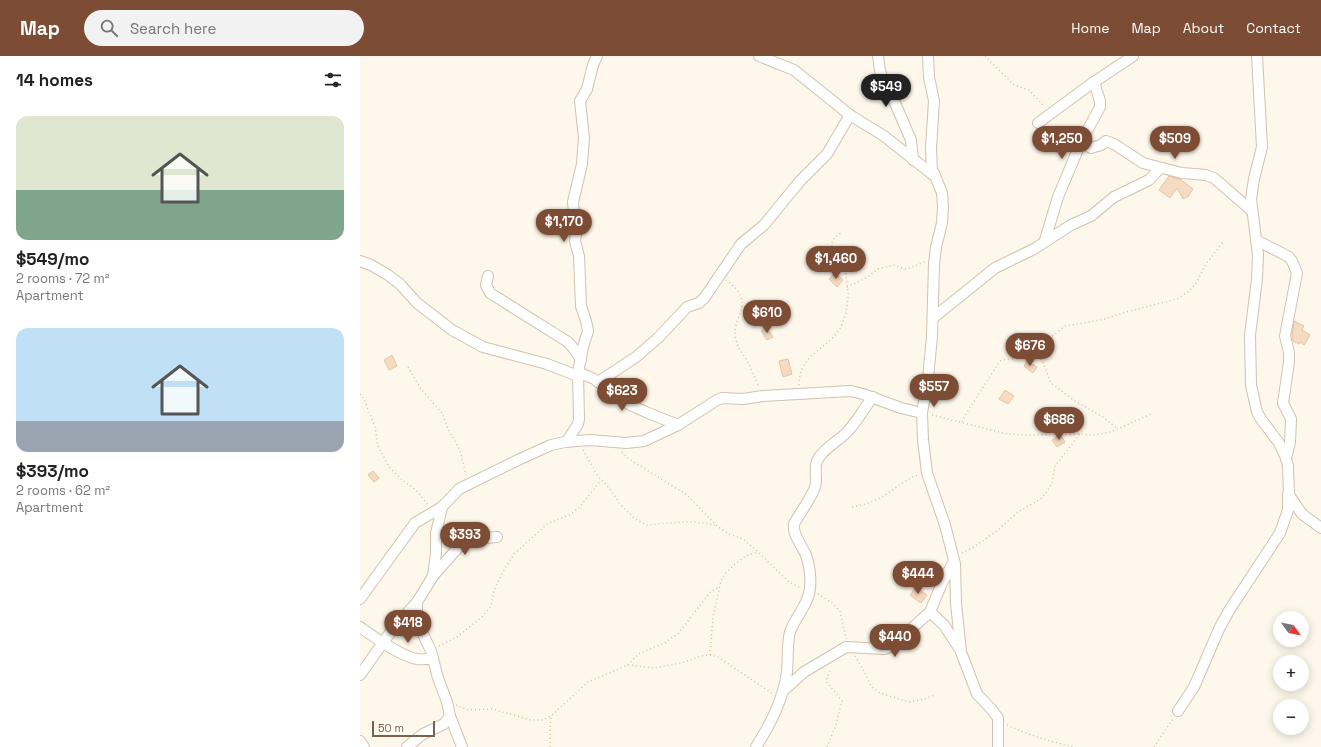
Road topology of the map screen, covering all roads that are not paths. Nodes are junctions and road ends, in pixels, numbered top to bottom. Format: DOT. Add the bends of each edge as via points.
graph roads {
  1 [pos="597,56"];
  2 [pos="759,56"];
  3 [pos="878,56"];
  4 [pos="928,56"];
  5 [pos="1133,56"];
  6 [pos="1257,56"];
  7 [pos="1094,82"];
  8 [pos="850,115"];
  9 [pos="1038,123"];
  10 [pos="1081,142"];
  11 [pos="913,160"];
  12 [pos="1160,168"];
  13 [pos="932,174"];
  14 [pos="1252,211"];
  15 [pos="1045,240"];
  16 [pos="1256,240"];
  17 [pos="360,261"];
  18 [pos="488,276"];
  19 [pos="933,318"];
  20 [pos="581,360"];
  21 [pos="578,374"];
  22 [pos="598,382"];
  23 [pos="873,397"];
  24 [pos="922,413"];
  25 [pos="678,425"];
  26 [pos="571,441"];
  27 [pos="1286,458"];
  28 [pos="1289,485"];
  29 [pos="438,509"];
  30 [pos="1321,528"];
  31 [pos="498,537"];
  32 [pos="954,559"];
  33 [pos="433,576"];
  34 [pos="360,599"];
  35 [pos="417,602"];
  36 [pos="930,612"];
  37 [pos="360,627"];
  38 [pos="382,643"];
  39 [pos="961,652"];
  40 [pos="432,654"];
  41 [pos="360,675"];
  42 [pos="783,694"];
  43 [pos="1178,711"];
  44 [pos="450,716"];
  45 [pos="360,741"];
  46 [pos="364,747"];
  47 [pos="407,747"];
  48 [pos="462,747"];
  49 [pos="756,747"];
  50 [pos="998,747"];
  1 -- 20 [label="street" via="587,89 580,101 584,150 573,202 581,306 588,331"];
  2 -- 8 [label="street" via="794,70"];
  3 -- 11 [label="street" via="884,82 911,140"];
  4 -- 13 [label="street" via="934,101"];
  5 -- 7 [label="street"];
  6 -- 14 [label="street" via="1262,146 1251,190"];
  7 -- 9 [label="street"];
  7 -- 10 [label="street" via="1100,107"];
  8 -- 11 [label="street" via="884,136"];
  8 -- 22 [label="street" via="827,154 800,181 764,225 741,244 705,297 687,308 636,356"];
  10 -- 12 [label="street" via="1091,148 1106,141 1143,163"];
  10 -- 15 [label="street" via="1058,197"];
  11 -- 13 [label="street"];
  12 -- 14 [label="street" via="1214,178"];
  12 -- 15 [label="street" via="1149,180 1114,197 1091,216 1071,224"];
  13 -- 19 [label="street" via="934,173 942,193 943,206 936,251"];
  14 -- 16 [label="street"];
  15 -- 19 [label="street" via="995,268"];
  16 -- 27 [label="street" via="1258,266 1250,335 1251,385 1257,412 1279,443"];
  16 -- 27 [label="street" via="1289,257 1297,273 1285,336 1290,362 1284,403 1292,419"];
  17 -- 21 [label="street" via="388,275 417,303 452,330 483,347"];
  18 -- 20 [label="street" via="486,285 490,293 564,338"];
  19 -- 24 [label="street"];
  20 -- 21 [label="street"];
  21 -- 22 [label="street"];
  21 -- 26 [label="street" via="579,419"];
  22 -- 25 [label="street" via="630,405"];
  23 -- 24 [label="street"];
  23 -- 25 [label="street" via="851,391 743,399 722,398"];
  23 -- 42 [label="street" via="854,426 817,460 815,488 794,524 793,528 806,556 810,591 790,634"];
  24 -- 32 [label="street" via="928,473"];
  25 -- 26 [label="street" via="644,441"];
  26 -- 29 [label="street" via="551,445 459,489"];
  27 -- 28 [label="street"];
  28 -- 30 [label="street" via="1289,495 1294,504 1302,514"];
  28 -- 43 [label="street" via="1288,510 1280,533 1230,609 1194,686"];
  29 -- 33 [label="street"];
  29 -- 34 [label="street" via="415,523"];
  31 -- 33 [label="street" via="463,542"];
  32 -- 36 [label="street"];
  32 -- 39 [label="street"];
  33 -- 35 [label="street"];
  35 -- 38 [label="street"];
  35 -- 40 [label="street" via="422,632"];
  36 -- 39 [label="street" via="944,625"];
  36 -- 42 [label="street" via="889,649 846,648 804,672"];
  37 -- 38 [label="street"];
  38 -- 40 [label="street" via="419,660"];
  38 -- 41 [label="street"];
  39 -- 50 [label="street" via="976,694 992,710 998,721"];
  40 -- 44 [label="street"];
  42 -- 49 [label="street" via="775,715"];
  44 -- 47 [label="street" via="444,724 424,734"];
  44 -- 48 [label="street"];
  45 -- 46 [label="street"];
}
